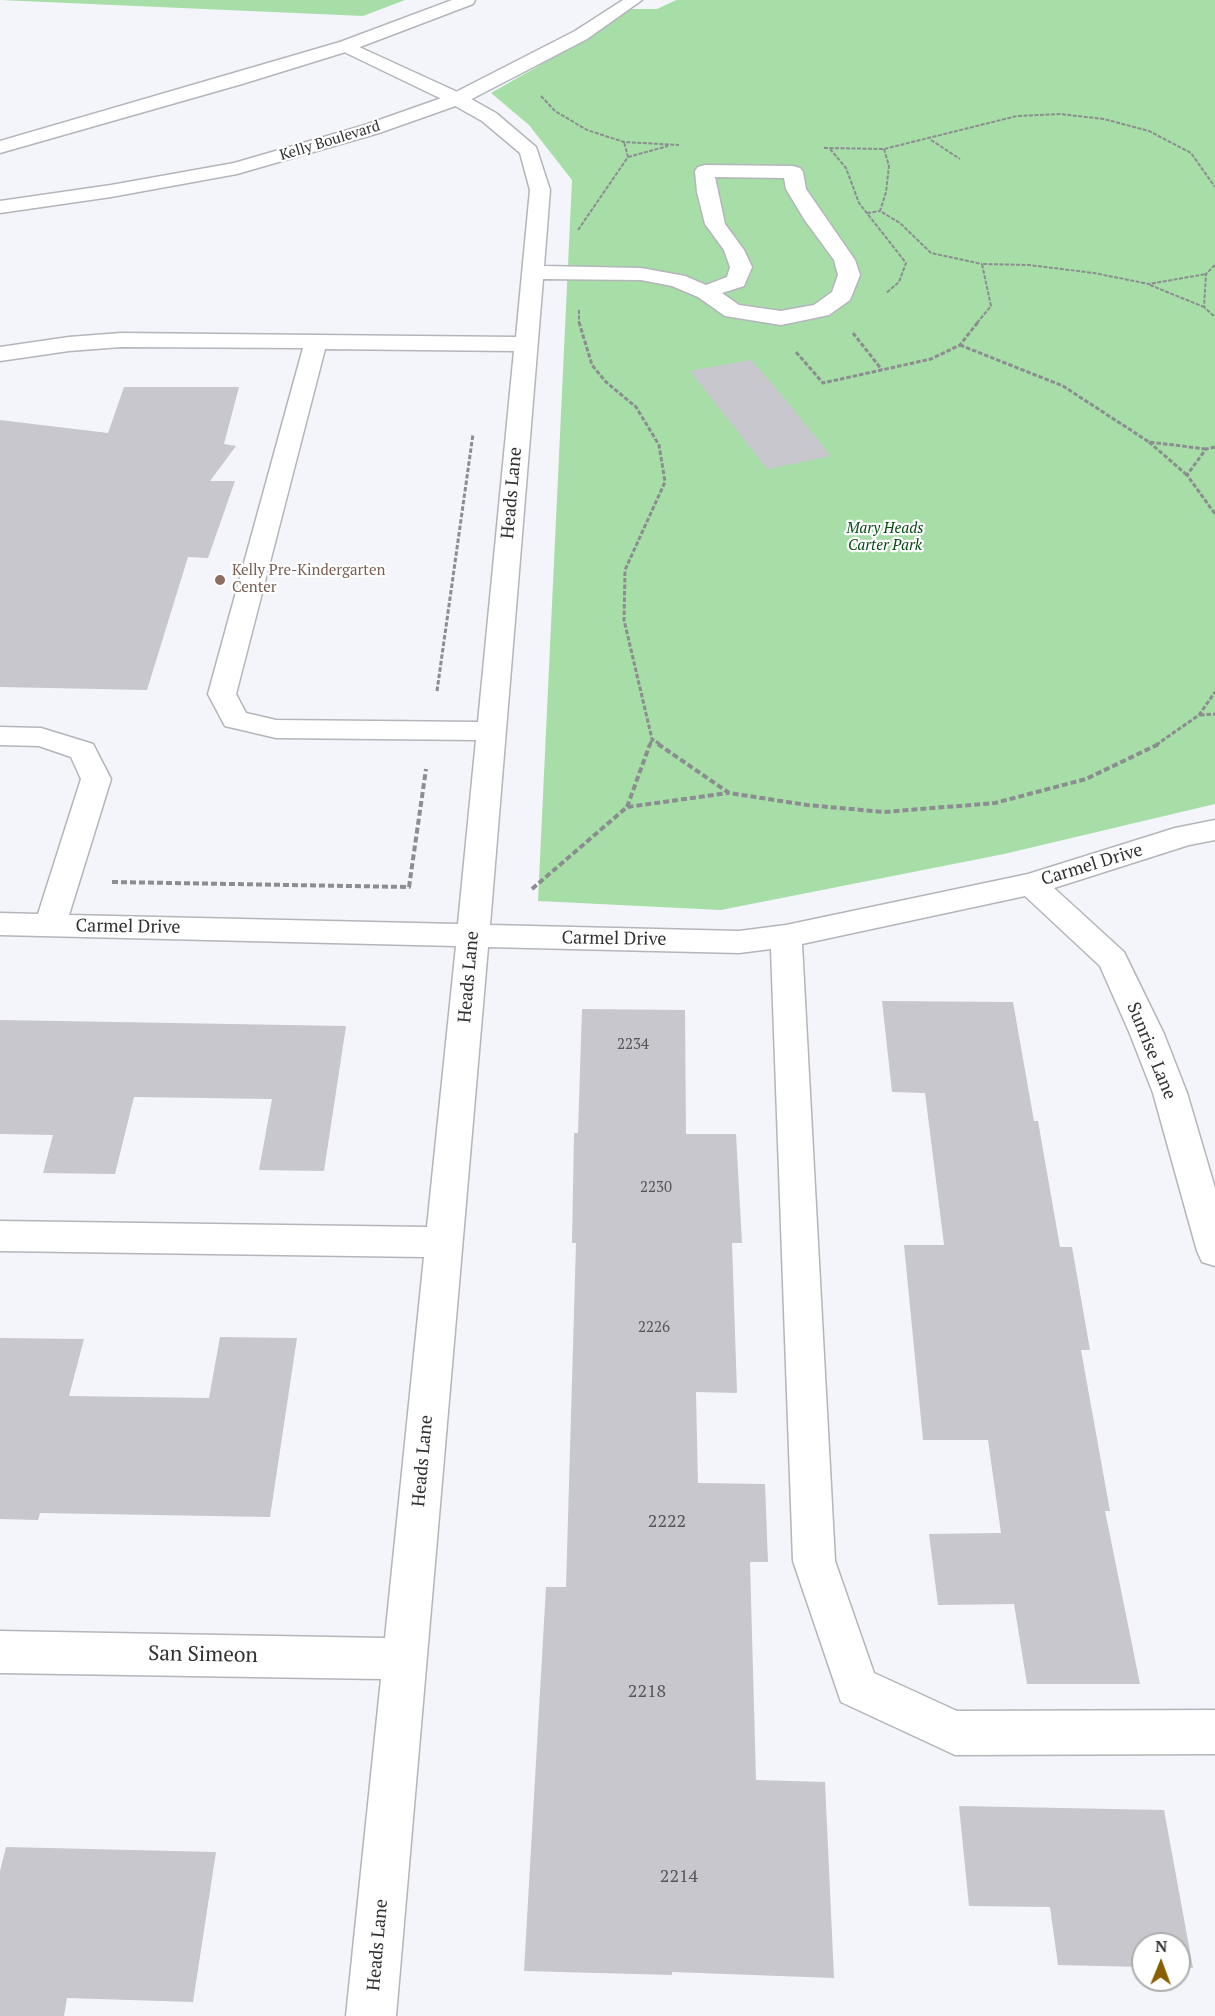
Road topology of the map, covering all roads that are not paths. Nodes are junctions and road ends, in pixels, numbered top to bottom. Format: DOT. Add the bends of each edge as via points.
graph roads {
  1 [pos="467,0"];
  2 [pos="634,0"];
  3 [pos="346,46"];
  4 [pos="457,99"];
  5 [pos="0,147"];
  6 [pos="0,207"];
  7 [pos="532,272"];
  8 [pos="706,292"];
  9 [pos="316,342"];
  10 [pos="526,344"];
  11 [pos="0,354"];
  12 [pos="492,731"];
  13 [pos="0,736"];
  14 [pos="1215,830"];
  15 [pos="1031,884"];
  16 [pos="0,924"];
  17 [pos="50,926"];
  18 [pos="473,935"];
  19 [pos="786,936"];
  20 [pos="0,1236"];
  21 [pos="444,1242"];
  22 [pos="1215,1251"];
  23 [pos="0,1652"];
  24 [pos="405,1659"];
  25 [pos="1215,1732"];
  26 [pos="371,2016"];
  1 -- 3 [label="street"];
  2 -- 4 [label="street, Kelly Boulevard" via="581,35"];
  3 -- 4 [label="street, Heads Lane"];
  3 -- 5 [label="street"];
  4 -- 6 [label="street, Kelly Boulevard" via="372,129 237,168"];
  4 -- 7 [label="street, Heads Lane" via="489,117 529,150 540,190"];
  7 -- 8 [label="street" via="641,274"];
  7 -- 10 [label="street, Heads Lane"];
  8 -- 8 [label="street" via="733,311 781,318 821,310 842,295 849,275 844,260 796,189 793,172 705,171 715,224 741,267 736,282"];
  9 -- 10 [label="street"];
  9 -- 11 [label="street" via="121,340"];
  9 -- 12 [label="street" via="222,694 236,720 276,729"];
  10 -- 12 [label="street, Heads Lane"];
  12 -- 18 [label="street, Heads Lane"];
  13 -- 17 [label="street" via="41,737 83,751 96,779"];
  14 -- 15 [label="street, Carmel Drive" via="1186,835"];
  15 -- 19 [label="street, Carmel Drive"];
  15 -- 22 [label="street, Sunrise Lane" via="1113,960 1170,1093"];
  16 -- 17 [label="street, Carmel Drive"];
  17 -- 18 [label="street, Carmel Drive"];
  18 -- 19 [label="street, Carmel Drive" via="740,942"];
  18 -- 21 [label="street, Heads Lane"];
  19 -- 25 [label="street" via="813,1561 857,1688 955,1733"];
  20 -- 21 [label="street"];
  21 -- 24 [label="street, Heads Lane"];
  23 -- 24 [label="street, San Simeon"];
  24 -- 26 [label="street, Heads Lane"];
}
